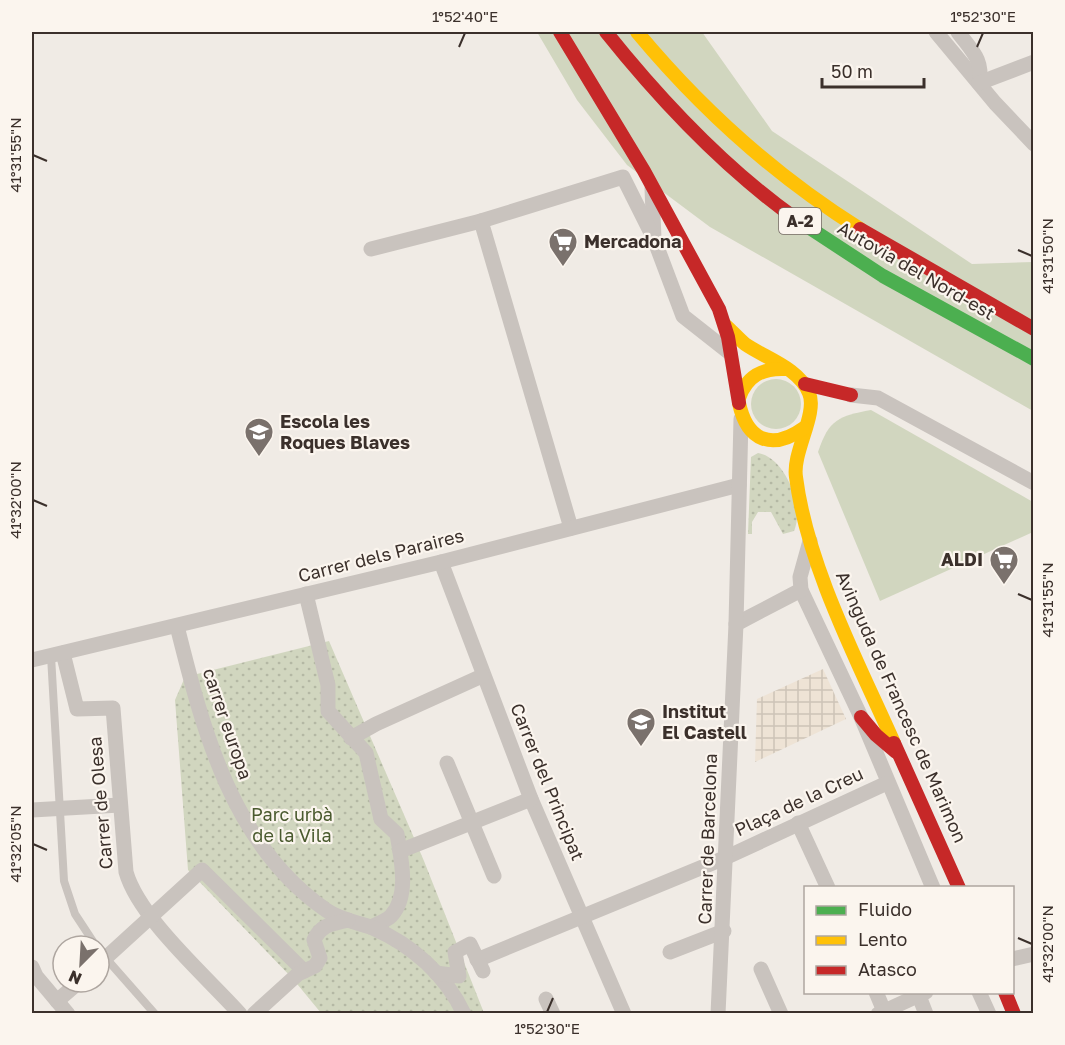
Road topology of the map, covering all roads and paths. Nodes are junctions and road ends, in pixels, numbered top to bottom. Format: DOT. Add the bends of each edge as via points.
graph roads {
  1 [pos="560,32"];
  2 [pos="606,32"];
  3 [pos="637,32"];
  4 [pos="936,32"];
  5 [pos="958,32"];
  6 [pos="1034,62"];
  7 [pos="979,83"];
  8 [pos="1034,144"];
  9 [pos="652,182"];
  10 [pos="481,221"];
  11 [pos="654,239"];
  12 [pos="371,249"];
  13 [pos="725,325"];
  14 [pos="1034,329"];
  15 [pos="730,353"];
  16 [pos="1034,359"];
  17 [pos="785,369"];
  18 [pos="805,384"];
  19 [pos="851,395"];
  20 [pos="739,398"];
  21 [pos="816,416"];
  22 [pos="741,418"];
  23 [pos="765,440"];
  24 [pos="795,475"];
  25 [pos="1034,483"];
  26 [pos="739,485"];
  27 [pos="571,528"];
  28 [pos="810,541"];
  29 [pos="441,562"];
  30 [pos="801,591"];
  31 [pos="306,594"];
  32 [pos="736,624"];
  33 [pos="177,626"];
  34 [pos="57,655"];
  35 [pos="32,660"];
  36 [pos="482,676"];
  37 [pos="861,717"];
  38 [pos="351,738"];
  39 [pos="902,756"];
  40 [pos="447,763"];
  41 [pos="887,783"];
  42 [pos="531,799"];
  43 [pos="120,805"];
  44 [pos="59,808"];
  45 [pos="32,810"];
  46 [pos="798,823"];
  47 [pos="472,824"];
  48 [pos="400,851"];
  49 [pos="727,857"];
  50 [pos="494,876"];
  51 [pos="827,886"];
  52 [pos="932,886"];
  53 [pos="958,886"];
  54 [pos="582,916"];
  55 [pos="151,917"];
  56 [pos="348,920"];
  57 [pos="370,927"];
  58 [pos="724,931"];
  59 [pos="86,934"];
  60 [pos="111,946"];
  61 [pos="670,952"];
  62 [pos="1034,954"];
  63 [pos="1014,959"];
  64 [pos="111,966"];
  65 [pos="310,968"];
  66 [pos="761,969"];
  67 [pos="436,973"];
  68 [pos="33,974"];
  69 [pos="65,994"];
  70 [pos="876,994"];
  71 [pos="923,994"];
  72 [pos="979,994"];
  73 [pos="1005,994"];
  74 [pos="546,999"];
  75 [pos="57,1001"];
  76 [pos="619,1012"];
  77 [pos="881,1012"];
  78 [pos="68,1014"];
  79 [pos="155,1014"];
  80 [pos="240,1014"];
  81 [pos="254,1014"];
  82 [pos="464,1014"];
  83 [pos="553,1014"];
  84 [pos="718,1014"];
  85 [pos="781,1014"];
  86 [pos="926,1014"];
  87 [pos="989,1014"];
  88 [pos="1014,1014"];
  1 -- 9 [label="main road"];
  2 -- 16 [label="main road, Autovia del Nord-est / A-2" via="695,133 765,194 862,263"];
  3 -- 14 [label="main road, Autovia del Nord-est / A-2" via="694,96 782,176 884,245"];
  4 -- 7 [label="street"];
  5 -- 7 [label="street" via="980,60"];
  6 -- 7 [label="street"];
  7 -- 8 [label="street"];
  9 -- 11 [label="street"];
  9 -- 13 [label="main road"];
  10 -- 11 [label="street" via="623,177"];
  10 -- 12 [label="street"];
  10 -- 27 [label="street"];
  11 -- 15 [label="street" via="683,316"];
  13 -- 15 [label="main road"];
  13 -- 17 [label="main road" via="744,343"];
  15 -- 20 [label="main road"];
  17 -- 18 [label="main road"];
  17 -- 20 [label="main road" via="758,372 745,383"];
  18 -- 19 [label="main road"];
  18 -- 21 [label="main road"];
  19 -- 21 [label="main road"];
  19 -- 25 [label="street" via="878,398"];
  20 -- 22 [label="main road"];
  21 -- 23 [label="main road" via="784,440"];
  21 -- 24 [label="main road"];
  22 -- 23 [label="main road" via="749,431"];
  22 -- 26 [label="street, Carrer de Barcelona"];
  23 -- 24 [label="main road"];
  23 -- 26 [label="street, Carrer de Barcelona" via="746,458"];
  24 -- 28 [label="main road, Avinguda de Francesc de Marimon"];
  26 -- 27 [label="street, Carrer dels Paraires"];
  26 -- 32 [label="street, Carrer de Barcelona"];
  27 -- 29 [label="street, Carrer dels Paraires"];
  28 -- 30 [label="street, Avinguda de Francesc de Marimon" via="800,577"];
  28 -- 39 [label="main road, Avinguda de Francesc de Marimon" via="846,634"];
  29 -- 31 [label="street, Carrer dels Paraires"];
  29 -- 36 [label="street, Carrer del Principat"];
  30 -- 32 [label="street"];
  30 -- 37 [label="street"];
  31 -- 33 [label="street, Carrer dels Paraires"];
  31 -- 38 [label="street" via="328,685 328,711"];
  32 -- 49 [label="street, Carrer de Barcelona"];
  33 -- 34 [label="street, Carrer dels Paraires"];
  33 -- 56 [label="street, carrer europa" via="203,723 227,789 274,863 327,911"];
  34 -- 35 [label="street, Carrer dels Paraires"];
  34 -- 43 [label="street, Carrer de Olesa" via="77,709 113,708"];
  34 -- 44 [label="lane"];
  36 -- 38 [label="street"];
  36 -- 42 [label="street, Carrer del Principat"];
  37 -- 39 [label="main road"];
  37 -- 41 [label="street"];
  38 -- 48 [label="street" via="366,753 381,819 397,834"];
  39 -- 53 [label="main road, Avinguda de Francesc de Marimon"];
  40 -- 47 [label="street"];
  41 -- 46 [label="street, Plaça de la Creu"];
  41 -- 52 [label="street"];
  42 -- 47 [label="street"];
  42 -- 54 [label="street, Carrer del Principat"];
  43 -- 44 [label="street"];
  43 -- 55 [label="street, Carrer de Olesa" via="126,872 132,892"];
  44 -- 45 [label="street"];
  44 -- 59 [label="lane" via="67,895"];
  46 -- 49 [label="street, Plaça de la Creu"];
  46 -- 51 [label="street"];
  47 -- 48 [label="street"];
  47 -- 50 [label="street"];
  48 -- 57 [label="street" via="402,889 397,906 390,916"];
  49 -- 54 [label="street, Plaça de la Creu"];
  49 -- 58 [label="street, Carrer de Barcelona"];
  54 -- 67 [label="street, Plaça de la Creu" via="480,966 470,944 455,952 459,976"];
  54 -- 76 [label="street, Carrer del Principat"];
  55 -- 60 [label="street"];
  55 -- 65 [label="street" via="202,870"];
  55 -- 80 [label="street, Carrer de Olesa"];
  56 -- 57 [label="street, carrer europa"];
  56 -- 65 [label="street" via="324,926 318,932 314,940 320,958"];
  57 -- 67 [label="street, carrer europa" via="414,951"];
  58 -- 61 [label="street"];
  58 -- 84 [label="street, Carrer de Barcelona"];
  62 -- 63 [label="street"];
  64 -- 79 [label="lane"];
  65 -- 81 [label="street"];
  66 -- 85 [label="street"];
  67 -- 82 [label="street, carrer europa"];
  68 -- 75 [label="street"];
  69 -- 75 [label="street"];
  70 -- 77 [label="street"];
  71 -- 77 [label="street"];
  71 -- 86 [label="street"];
  72 -- 87 [label="street"];
  73 -- 88 [label="main road"];
  74 -- 83 [label="street"];
  75 -- 78 [label="street"];
}
